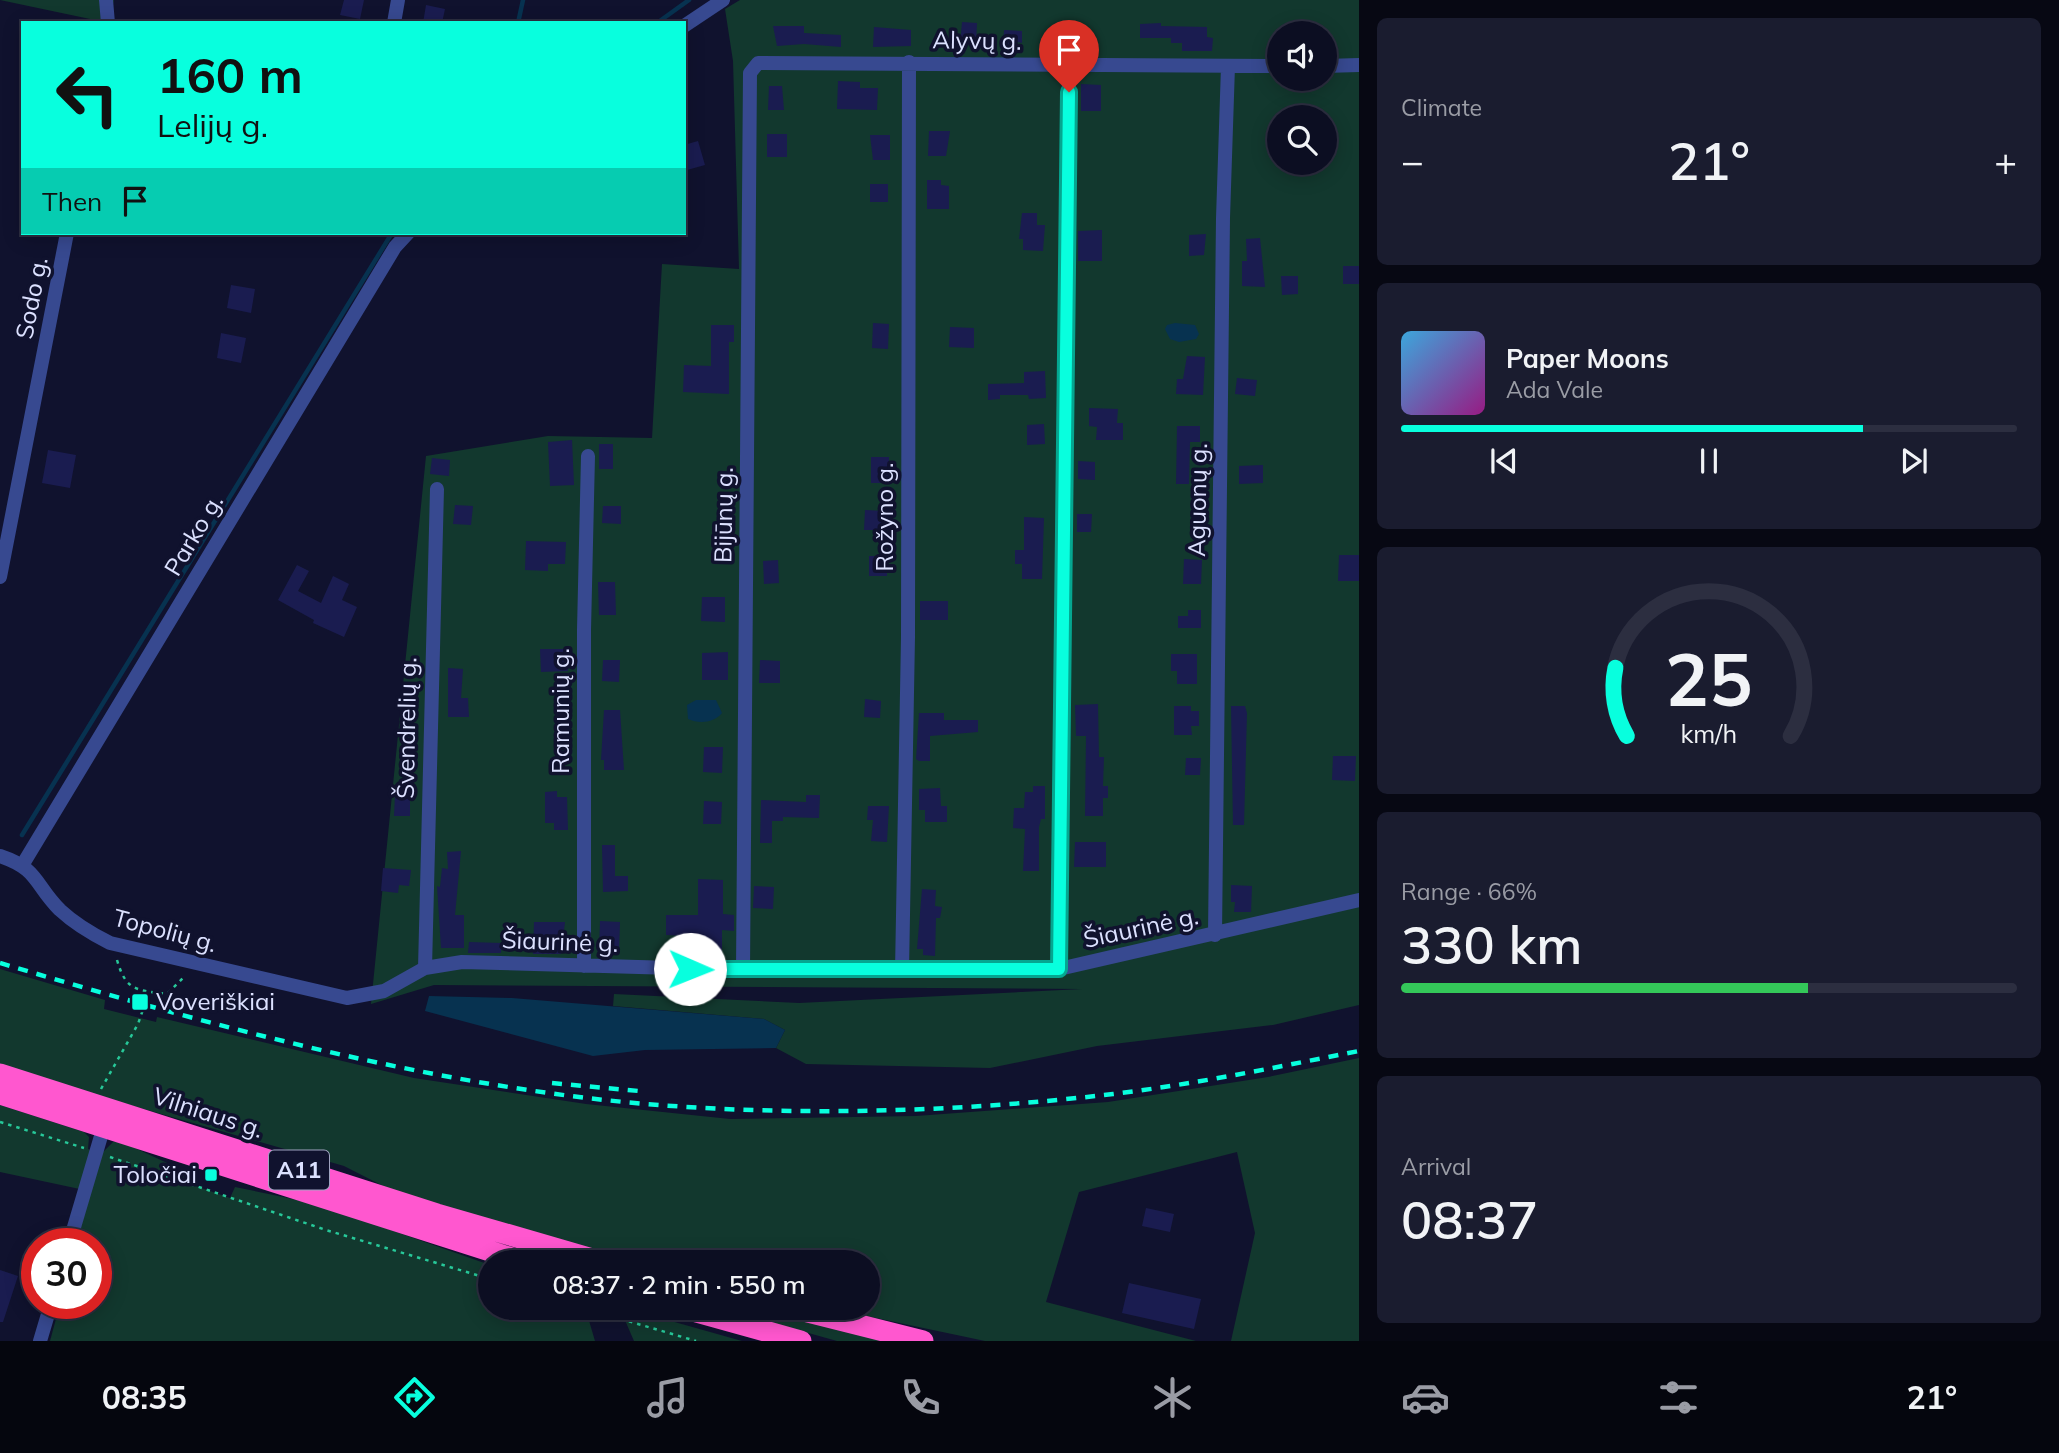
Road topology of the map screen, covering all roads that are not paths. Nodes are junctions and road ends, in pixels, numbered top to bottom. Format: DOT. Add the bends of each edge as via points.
graph roads {
  1 [pos="106,0"];
  2 [pos="398,0"];
  3 [pos="723,0"];
  4 [pos="108,21"];
  5 [pos="394,21"];
  6 [pos="686,25"];
  7 [pos="909,62"];
  8 [pos="758,63"];
  9 [pos="1069,65"];
  10 [pos="1359,65"];
  11 [pos="1228,66"];
  12 [pos="1267,66"];
  13 [pos="1337,66"];
  14 [pos="67,235"];
  15 [pos="406,235"];
  16 [pos="588,456"];
  17 [pos="437,489"];
  18 [pos="0,578"];
  19 [pos="0,856"];
  20 [pos="23,864"];
  21 [pos="1359,900"];
  22 [pos="1215,935"];
  23 [pos="584,966"];
  24 [pos="425,968"];
  25 [pos="1059,969"];
  26 [pos="743,970"];
  27 [pos="902,971"];
  28 [pos="347,998"];
  29 [pos="0,1074"];
  30 [pos="0,1094"];
  31 [pos="104,1126"];
  32 [pos="74,1228"];
  33 [pos="487,1250"];
  34 [pos="563,1250"];
  35 [pos="47,1319"];
  36 [pos="725,1320"];
  37 [pos="840,1320"];
  38 [pos="40,1341"];
  39 [pos="801,1341"];
  40 [pos="923,1341"];
  1 -- 4 [label="street"];
  2 -- 5 [label="street"];
  3 -- 6 [label="street"];
  7 -- 8 [label="street, Alyvų g."];
  7 -- 9 [label="street, Alyvų g."];
  7 -- 27 [label="street, Rožyno g."];
  8 -- 26 [label="street, Bijūnų g." via="750,73"];
  9 -- 11 [label="street, Alyvų g."];
  9 -- 25 [label="street"];
  10 -- 13 [label="street"];
  11 -- 12 [label="street, Alyvų g."];
  11 -- 22 [label="street, Aguonų g."];
  14 -- 18 [label="street, Sodo g."];
  15 -- 20 [label="street, Parko g."];
  16 -- 23 [label="street, Ramunių g."];
  17 -- 24 [label="street, Švendrelių g."];
  19 -- 20 [label="street"];
  20 -- 28 [label="street, Topolių g." via="59,909 110,943"];
  21 -- 22 [label="street, Šiaurinė g."];
  22 -- 25 [label="street, Šiaurinė g."];
  23 -- 24 [label="street, Šiaurinė g." via="462,962"];
  23 -- 26 [label="street, Šiaurinė g."];
  24 -- 28 [label="street, Šiaurinė g." via="384,991"];
  25 -- 27 [label="street, Šiaurinė g."];
  26 -- 27 [label="street, Šiaurinė g."];
  29 -- 34 [label="highway, Vilniaus g. / A11"];
  30 -- 31 [label="highway, Vilniaus g. / A11"];
  31 -- 32 [label="street"];
  31 -- 33 [label="highway, Vilniaus g. / A11"];
  35 -- 38 [label="street"];
  36 -- 39 [label="highway"];
  37 -- 40 [label="highway"];
}
